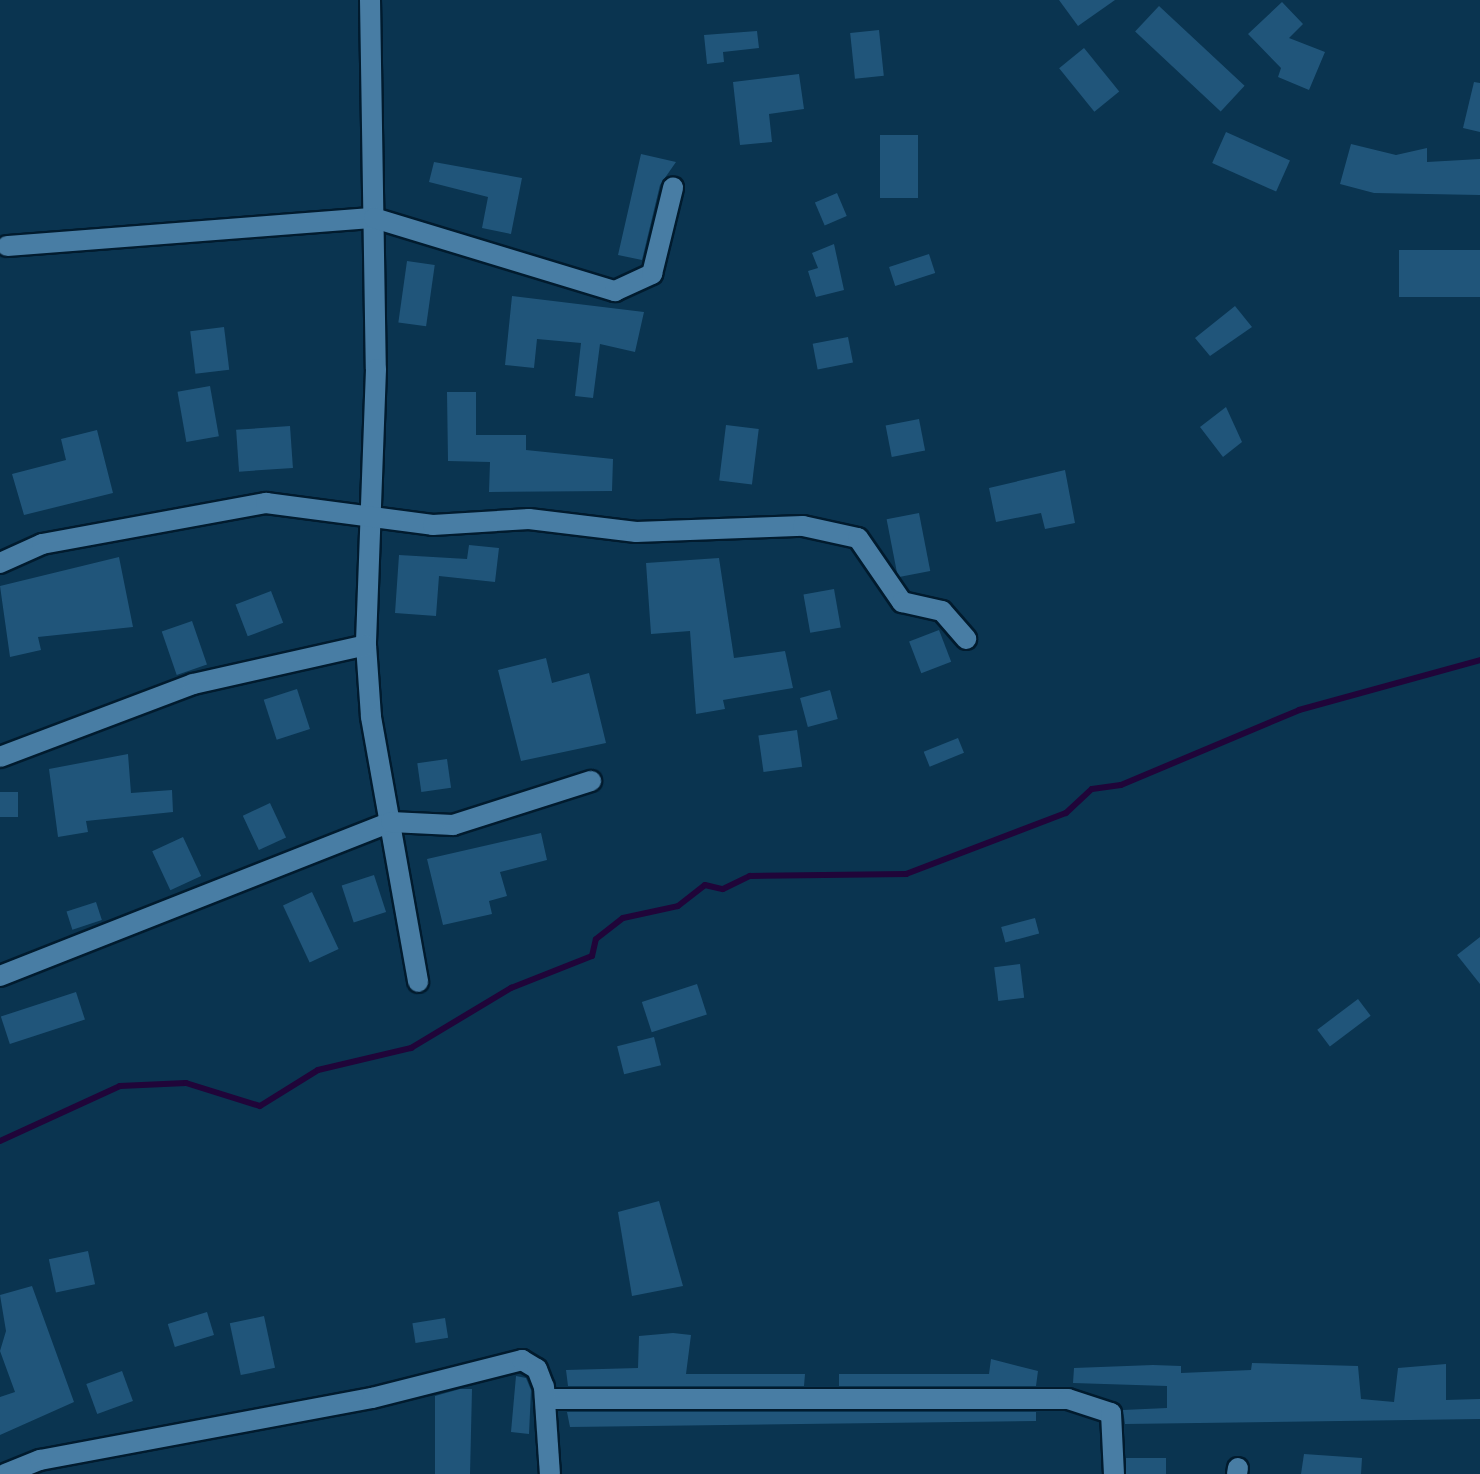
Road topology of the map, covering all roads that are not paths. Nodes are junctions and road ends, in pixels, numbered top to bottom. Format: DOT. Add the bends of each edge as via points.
graph roads {
  1 [pos="370,0"];
  2 [pos="673,188"];
  3 [pos="374,218"];
  4 [pos="7,246"];
  5 [pos="374,519"];
  6 [pos="0,563"];
  7 [pos="966,639"];
  8 [pos="366,645"];
  9 [pos="0,757"];
  10 [pos="591,781"];
  11 [pos="391,822"];
  12 [pos="0,976"];
  13 [pos="418,982"];
  14 [pos="546,1399"];
  15 [pos="5,1474"];
  16 [pos="550,1474"];
  17 [pos="1114,1474"];
  1 -- 3 [label="street"];
  2 -- 3 [label="street" via="652,274 615,291"];
  3 -- 4 [label="street"];
  3 -- 5 [label="street"];
  5 -- 6 [label="street" via="266,503 42,544"];
  5 -- 7 [label="street" via="433,525 529,519 636,532 841,530 869,547 902,602 942,611"];
  5 -- 8 [label="street"];
  8 -- 9 [label="street" via="193,684"];
  8 -- 11 [label="street"];
  10 -- 11 [label="street" via="453,825"];
  11 -- 12 [label="street"];
  11 -- 13 [label="street"];
  14 -- 15 [label="street" via="537,1369 522,1360 372,1398 40,1460"];
  14 -- 16 [label="street"];
  14 -- 17 [label="street" via="1068,1399 1111,1413"];
}
